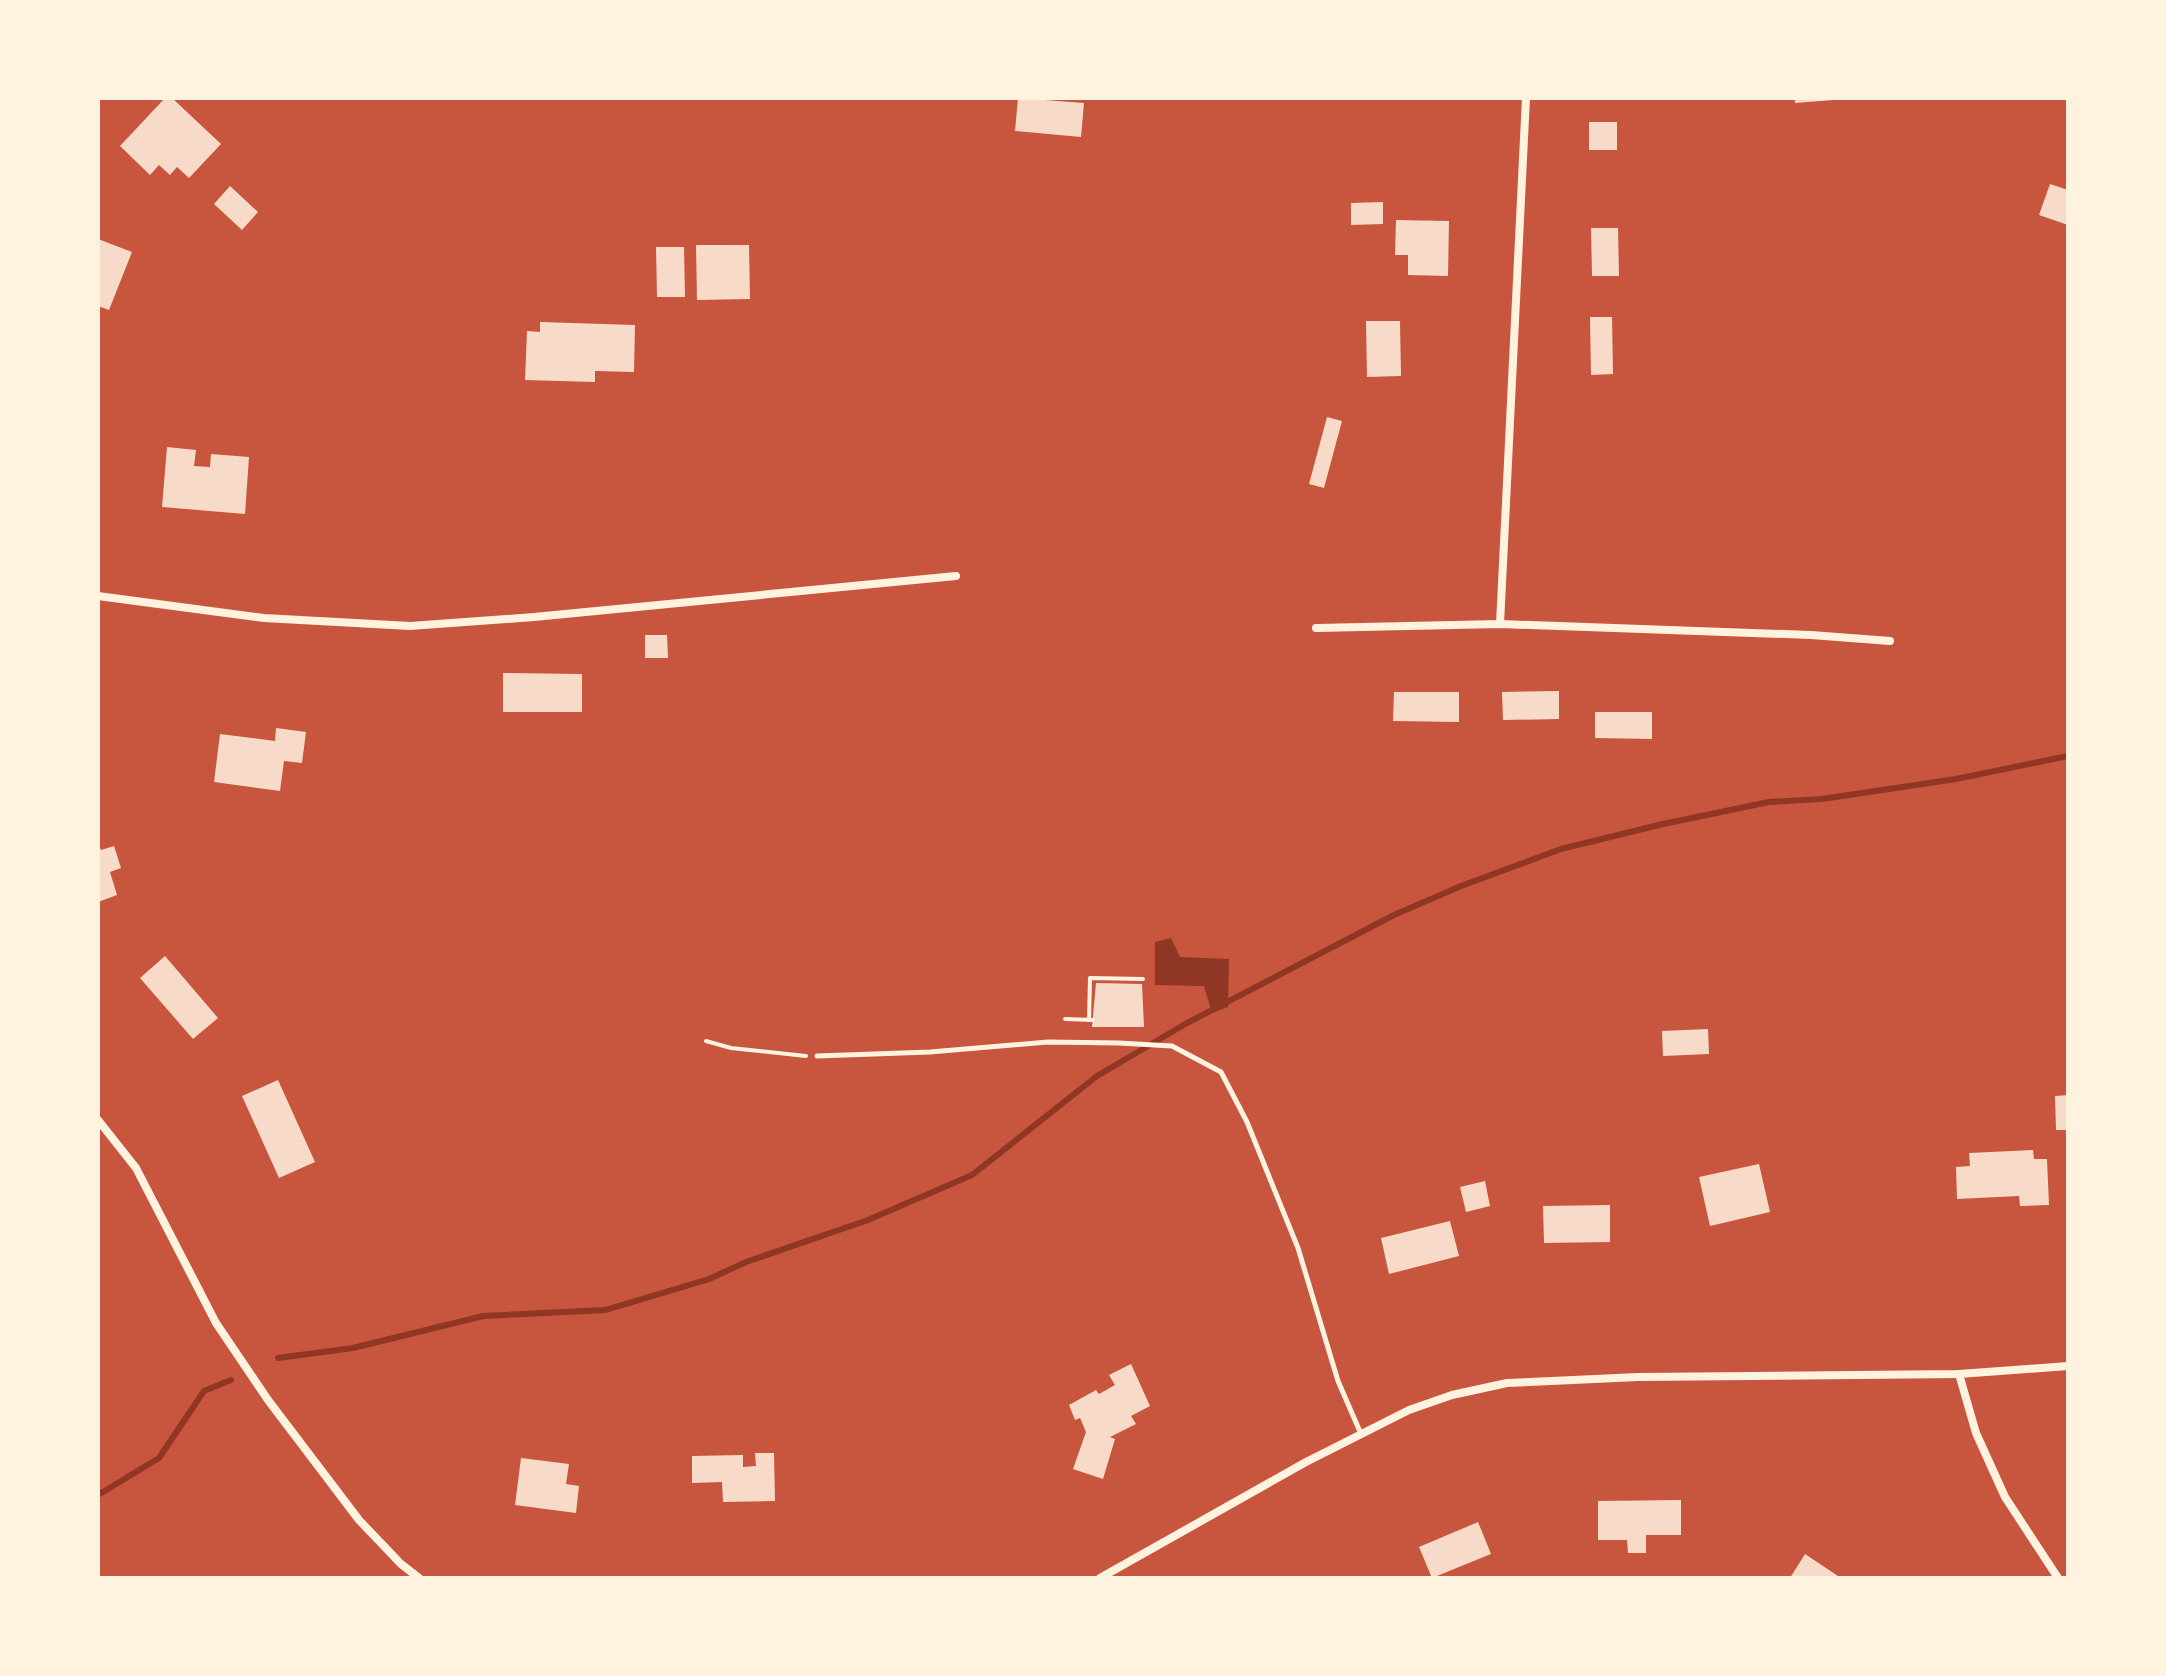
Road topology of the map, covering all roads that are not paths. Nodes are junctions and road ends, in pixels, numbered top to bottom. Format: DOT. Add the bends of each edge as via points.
graph roads {
  1 [pos="1526,98"];
  2 [pos="956,576"];
  3 [pos="98,596"];
  4 [pos="1500,624"];
  5 [pos="1316,628"];
  6 [pos="1890,641"];
  7 [pos="817,1056"];
  8 [pos="98,1120"];
  9 [pos="2068,1366"];
  10 [pos="1959,1374"];
  11 [pos="1361,1434"];
  12 [pos="419,1578"];
  13 [pos="1100,1578"];
  14 [pos="2058,1578"];
  1 -- 4 [label="street"];
  2 -- 3 [label="street" via="410,626 264,618"];
  4 -- 5 [label="street"];
  4 -- 6 [label="street"];
  7 -- 11 [label="lane" via="1048,1042 1119,1043 1172,1046 1221,1072 1293,1234 1338,1381"];
  8 -- 12 [label="street" via="136,1168 216,1323 259,1387 352,1512"];
  9 -- 10 [label="street"];
  10 -- 11 [label="street" via="1507,1383 1409,1410"];
  10 -- 14 [label="street" via="1976,1433 2005,1497"];
  11 -- 13 [label="street"];
}
